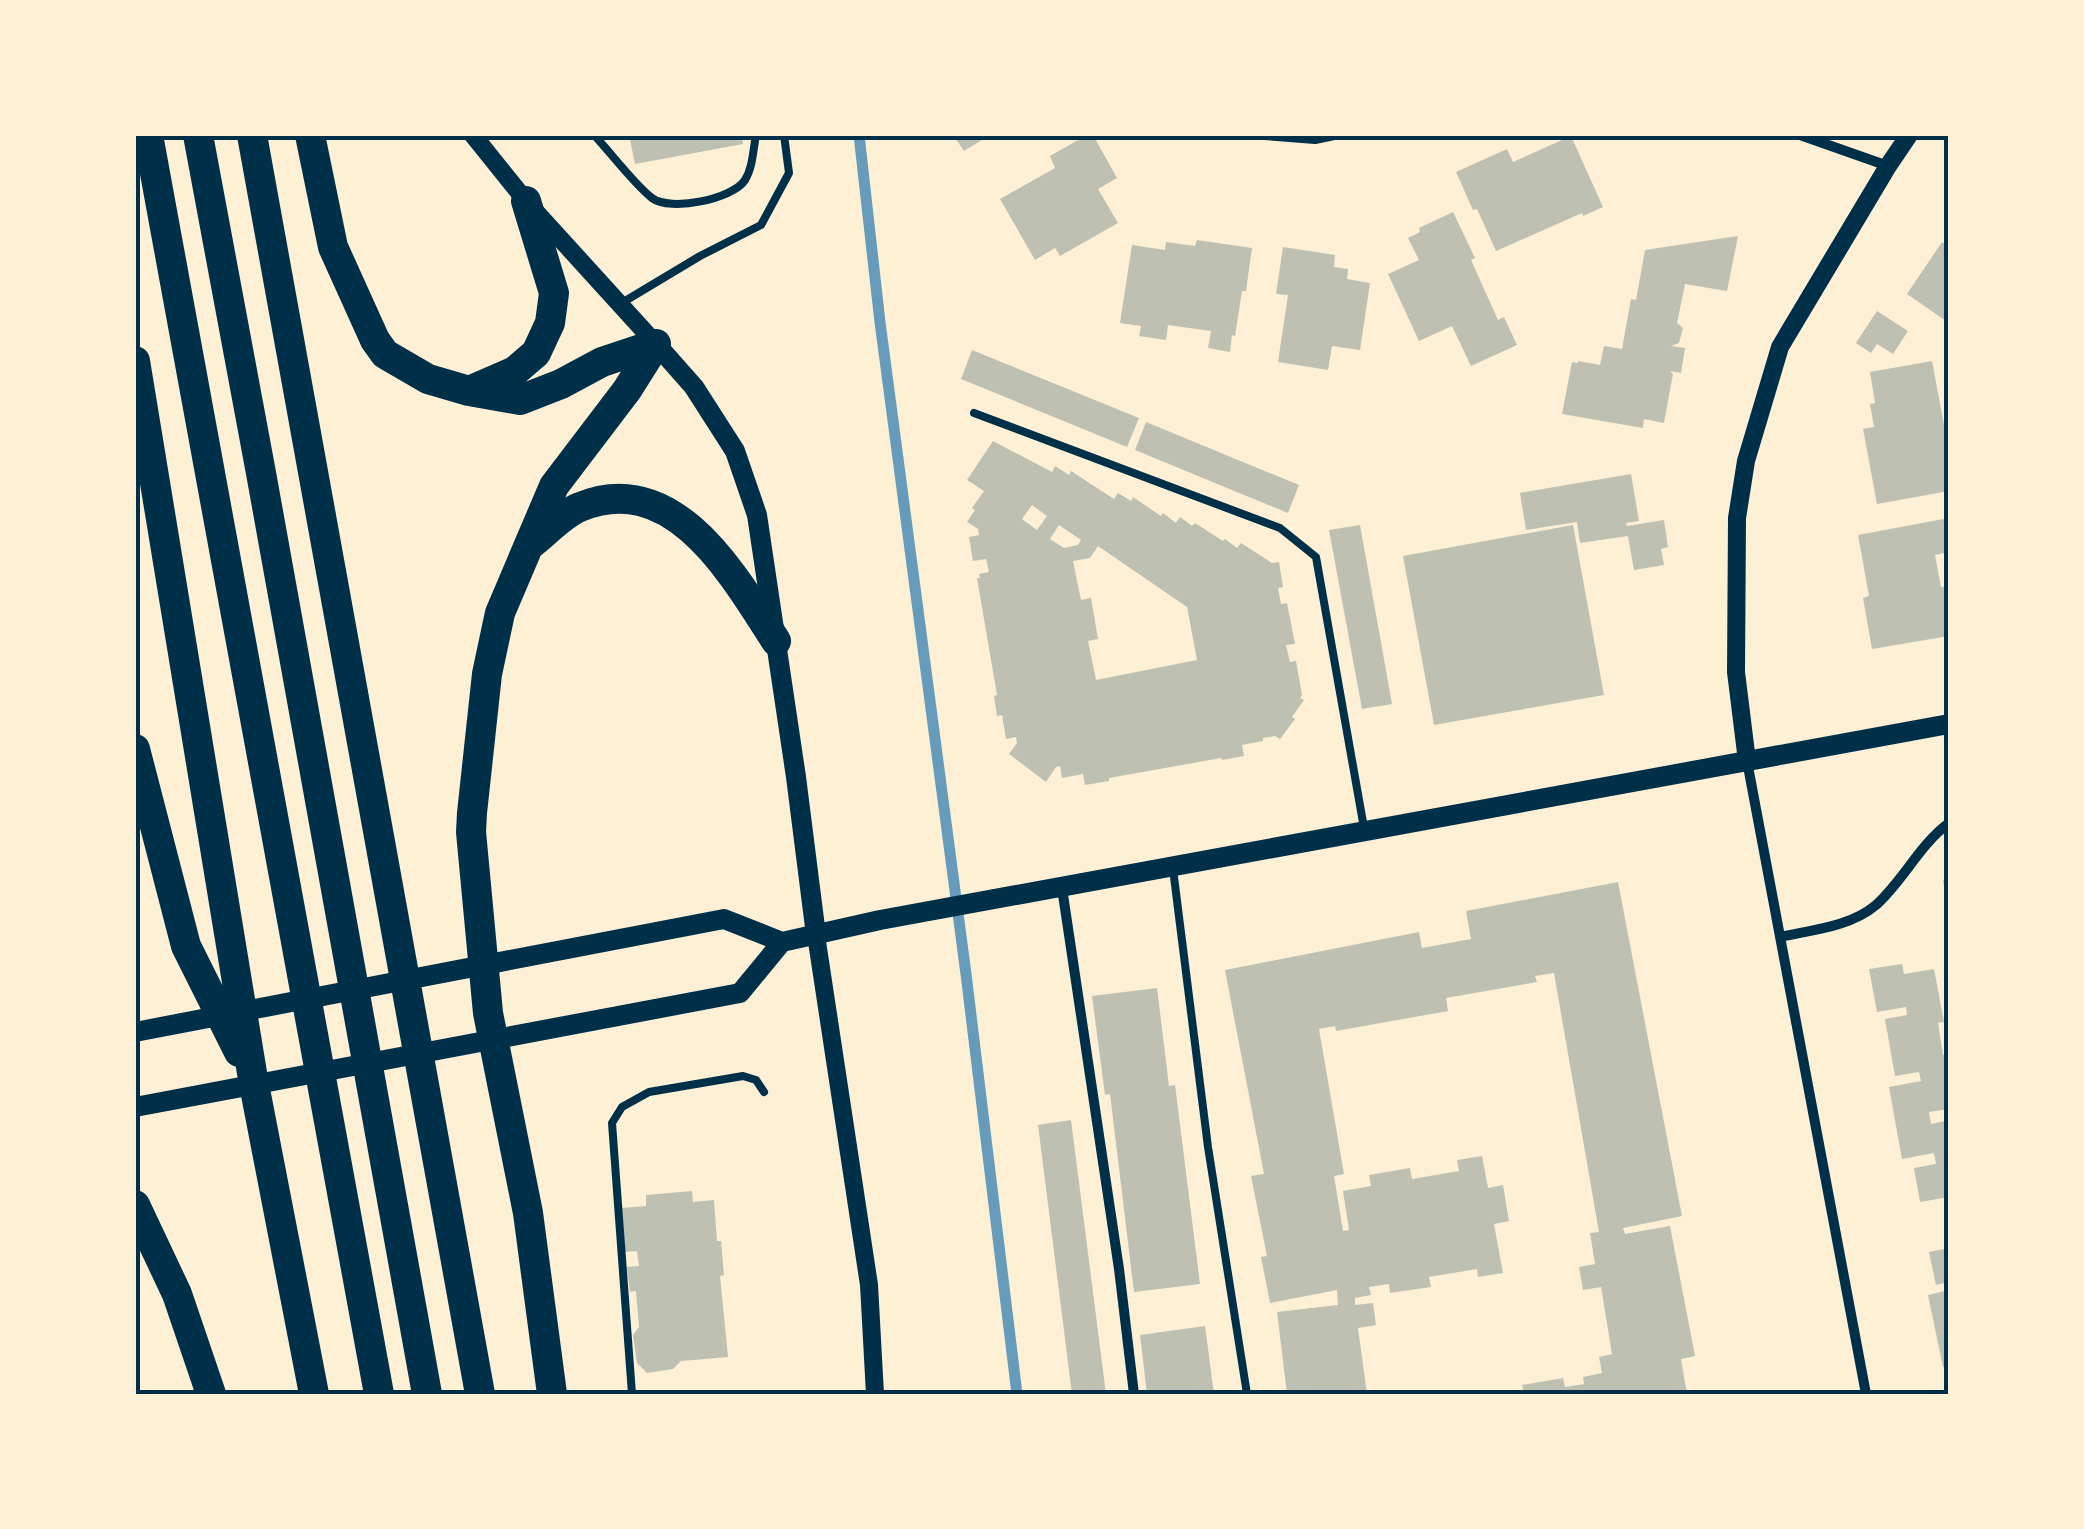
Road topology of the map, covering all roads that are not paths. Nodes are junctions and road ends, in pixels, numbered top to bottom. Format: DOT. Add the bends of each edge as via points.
graph roads {
  1 [pos="148,135"];
  2 [pos="198,135"];
  3 [pos="252,135"];
  4 [pos="310,135"];
  5 [pos="473,135"];
  6 [pos="594,135"];
  7 [pos="756,135"];
  8 [pos="784,135"];
  9 [pos="1265,135"];
  10 [pos="1334,135"];
  11 [pos="1800,135"];
  12 [pos="1909,135"];
  13 [pos="1888,166"];
  14 [pos="526,201"];
  15 [pos="620,304"];
  16 [pos="656,344"];
  17 [pos="135,360"];
  18 [pos="469,391"];
  19 [pos="974,414"];
  20 [pos="528,546"];
  21 [pos="776,640"];
  22 [pos="1949,724"];
  23 [pos="135,749"];
  24 [pos="1747,760"];
  25 [pos="1949,824"];
  26 [pos="1364,832"];
  27 [pos="1173,868"];
  28 [pos="1062,888"];
  29 [pos="816,935"];
  30 [pos="1780,937"];
  31 [pos="782,942"];
  32 [pos="139,1032"];
  33 [pos="253,1079"];
  34 [pos="764,1092"];
  35 [pos="135,1108"];
  36 [pos="135,1206"];
  37 [pos="210,1394"];
  38 [pos="314,1394"];
  39 [pos="379,1394"];
  40 [pos="426,1394"];
  41 [pos="480,1394"];
  42 [pos="552,1394"];
  43 [pos="632,1394"];
  44 [pos="876,1394"];
  45 [pos="1134,1394"];
  46 [pos="1247,1394"];
  47 [pos="1866,1394"];
  1 -- 39 [label="highway"];
  2 -- 40 [label="highway"];
  3 -- 41 [label="highway"];
  4 -- 18 [label="highway" via="333,247 376,340 386,354 428,378"];
  5 -- 14 [label="street"];
  6 -- 7 [label="lane" via="654,200 673,205 730,194 744,183"];
  8 -- 15 [label="lane" via="789,173 761,225"];
  9 -- 10 [label="street"];
  11 -- 13 [label="street"];
  12 -- 13 [label="street"];
  13 -- 24 [label="street" via="1780,346 1746,460 1737,518 1736,672"];
  14 -- 15 [label="street"];
  14 -- 18 [label="highway" via="554,294 550,323 536,353 515,371"];
  15 -- 16 [label="street"];
  16 -- 18 [label="highway" via="520,400"];
  16 -- 20 [label="highway" via="554,486"];
  16 -- 21 [label="main road" via="735,450 756,514"];
  17 -- 33 [label="highway"];
  19 -- 26 [label="lane" via="1280,528 1316,556"];
  20 -- 21 [label="highway" via="577,508 608,499 653,504 727,565"];
  20 -- 42 [label="highway" via="500,613 490,659 471,832 488,1013 528,1213"];
  21 -- 29 [label="main road"];
  22 -- 24 [label="main road"];
  23 -- 33 [label="highway" via="186,946"];
  24 -- 26 [label="main road"];
  24 -- 30 [label="street"];
  25 -- 30 [label="street" via="1875,906 1838,925"];
  26 -- 27 [label="main road"];
  27 -- 28 [label="main road"];
  27 -- 46 [label="lane"];
  28 -- 29 [label="main road"];
  28 -- 45 [label="street"];
  29 -- 31 [label="main road"];
  29 -- 44 [label="street" via="869,1285"];
  30 -- 47 [label="street"];
  31 -- 32 [label="main road" via="724,919"];
  31 -- 35 [label="main road" via="740,993"];
  33 -- 38 [label="highway"];
  34 -- 43 [label="lane" via="744,1076 649,1092 622,1108 612,1123"];
  36 -- 37 [label="highway" via="177,1294"];
}
